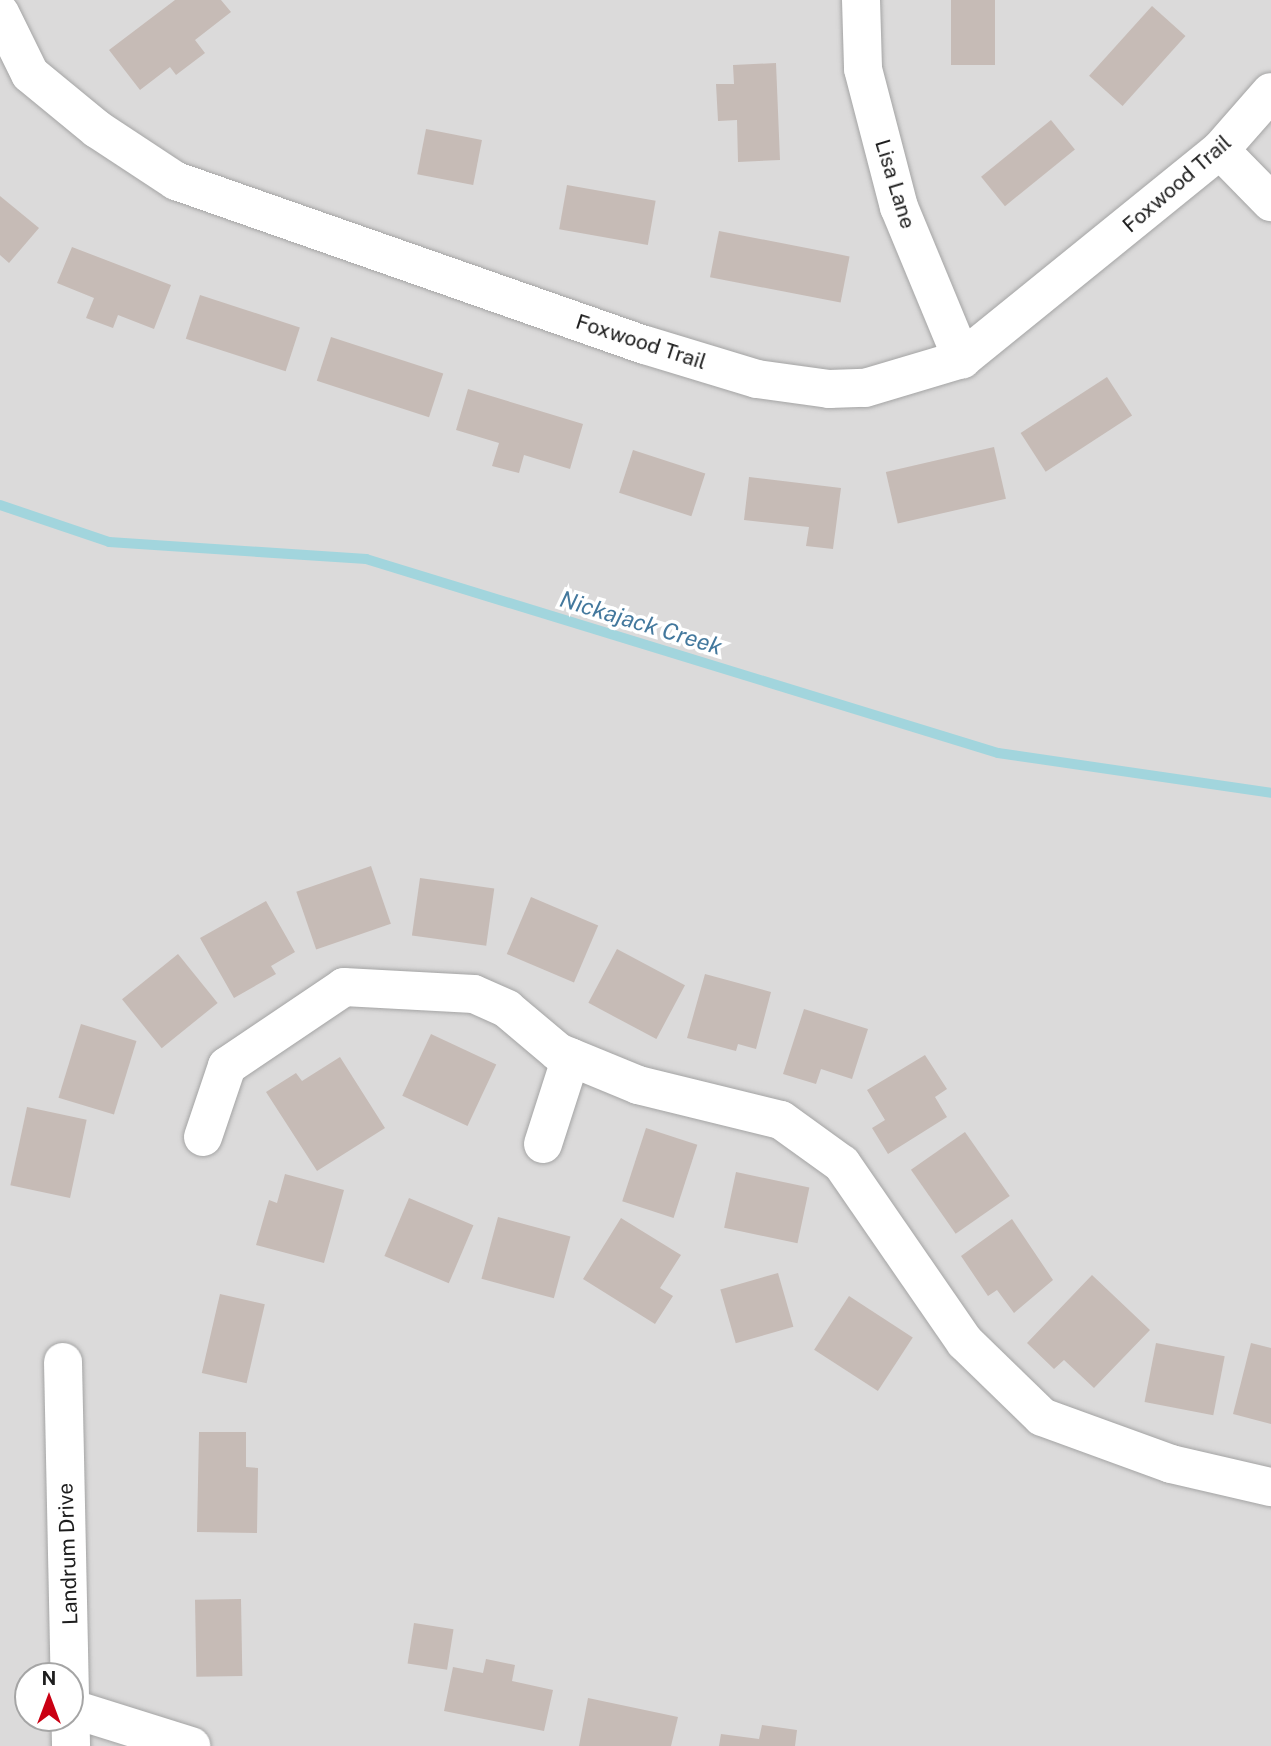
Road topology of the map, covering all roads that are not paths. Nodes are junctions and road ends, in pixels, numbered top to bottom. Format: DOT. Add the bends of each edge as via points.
graph roads {
  1 [pos="861,0"];
  2 [pos="0,13"];
  3 [pos="1271,92"];
  4 [pos="1220,150"];
  5 [pos="1271,202"];
  6 [pos="962,359"];
  7 [pos="571,1057"];
  8 [pos="203,1137"];
  9 [pos="543,1143"];
  10 [pos="63,1362"];
  11 [pos="1271,1487"];
  12 [pos="72,1662"];
  13 [pos="84,1712"];
  14 [pos="191,1746"];
  1 -- 6 [label="street, Lisa Lane" via="863,69 899,207"];
  2 -- 6 [label="street, Foxwood Trail" via="30,74 97,129 176,181 757,379 865,388"];
  3 -- 4 [label="street, Foxwood Trail"];
  4 -- 5 [label="street"];
  4 -- 6 [label="street, Foxwood Trail"];
  7 -- 8 [label="street" via="507,1009 474,994 344,988 227,1066"];
  7 -- 9 [label="street"];
  7 -- 11 [label="street" via="638,1086 781,1119 842,1164 965,1342 1042,1417 1171,1464"];
  10 -- 12 [label="street, Landrum Drive"];
  13 -- 14 [label="street"];
}
